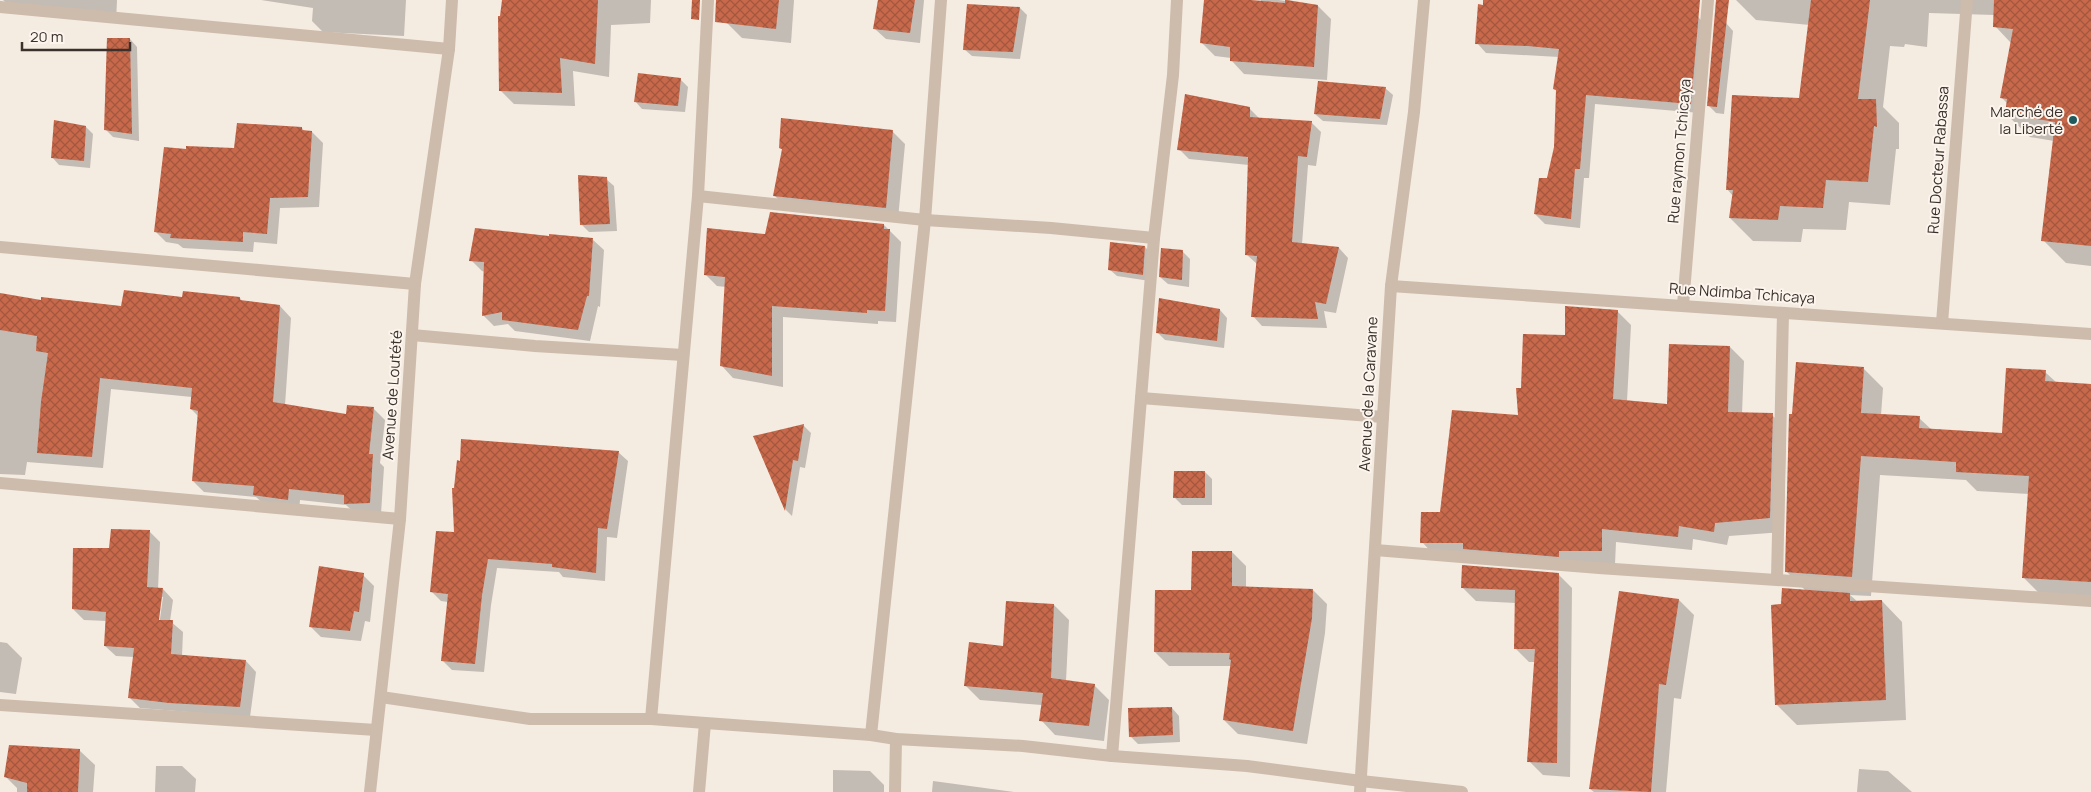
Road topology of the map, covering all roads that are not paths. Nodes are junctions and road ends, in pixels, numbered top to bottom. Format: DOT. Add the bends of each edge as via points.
graph roads {
  1 [pos="452,0"];
  2 [pos="708,0"];
  3 [pos="941,0"];
  4 [pos="1177,0"];
  5 [pos="1424,0"];
  6 [pos="1708,0"];
  7 [pos="1967,0"];
  8 [pos="0,7"];
  9 [pos="449,49"];
  10 [pos="698,196"];
  11 [pos="925,220"];
  12 [pos="1154,238"];
  13 [pos="0,247"];
  14 [pos="415,284"];
  15 [pos="1391,286"];
  16 [pos="1683,306"];
  17 [pos="1783,313"];
  18 [pos="1942,323"];
  19 [pos="2091,334"];
  20 [pos="412,335"];
  21 [pos="683,355"];
  22 [pos="1141,398"];
  23 [pos="1383,417"];
  24 [pos="0,483"];
  25 [pos="400,519"];
  26 [pos="1375,550"];
  27 [pos="1778,579"];
  28 [pos="2091,601"];
  29 [pos="381,697"];
  30 [pos="0,705"];
  31 [pos="651,719"];
  32 [pos="705,723"];
  33 [pos="376,730"];
  34 [pos="871,735"];
  35 [pos="896,739"];
  36 [pos="1112,756"];
  37 [pos="1360,787"];
  38 [pos="370,792"];
  39 [pos="700,792"];
  40 [pos="895,792"];
  41 [pos="1462,792"];
  1 -- 9 [label="street, Avenue de Loutété"];
  2 -- 10 [label="street"];
  3 -- 11 [label="street"];
  4 -- 12 [label="street" via="1174,75"];
  5 -- 15 [label="street, Avenue de la Caravane" via="1414,112"];
  6 -- 16 [label="street, Rue raymon Tchicaya"];
  7 -- 18 [label="street, Rue Docteur Rabassa"];
  8 -- 9 [label="street"];
  9 -- 14 [label="street, Avenue de Loutété"];
  10 -- 11 [label="street"];
  10 -- 21 [label="street"];
  11 -- 12 [label="street"];
  11 -- 34 [label="street"];
  12 -- 22 [label="street"];
  13 -- 14 [label="street"];
  14 -- 20 [label="street, Avenue de Loutété"];
  15 -- 16 [label="street, Rue Ndimba Tchicaya"];
  15 -- 23 [label="street, Avenue de la Caravane"];
  16 -- 17 [label="street, Rue Ndimba Tchicaya"];
  17 -- 18 [label="street, Rue Ndimba Tchicaya"];
  17 -- 27 [label="street"];
  18 -- 19 [label="street, Rue Ndimba Tchicaya"];
  20 -- 21 [label="street"];
  20 -- 25 [label="street, Avenue de Loutété"];
  21 -- 31 [label="street"];
  22 -- 23 [label="street"];
  22 -- 36 [label="street"];
  23 -- 26 [label="street, Avenue de la Caravane"];
  24 -- 25 [label="street"];
  25 -- 29 [label="street, Avenue de Loutété"];
  26 -- 27 [label="street"];
  26 -- 37 [label="street, Avenue de la Caravane"];
  27 -- 28 [label="street"];
  29 -- 31 [label="street" via="530,719"];
  29 -- 33 [label="street, Avenue de Loutété"];
  30 -- 33 [label="street"];
  31 -- 32 [label="street"];
  32 -- 34 [label="street"];
  32 -- 39 [label="street"];
  33 -- 38 [label="street, Avenue de Loutété"];
  34 -- 35 [label="street"];
  35 -- 36 [label="street" via="1023,746"];
  35 -- 40 [label="street"];
  36 -- 37 [label="street" via="1247,766"];
  37 -- 41 [label="street"];
}
